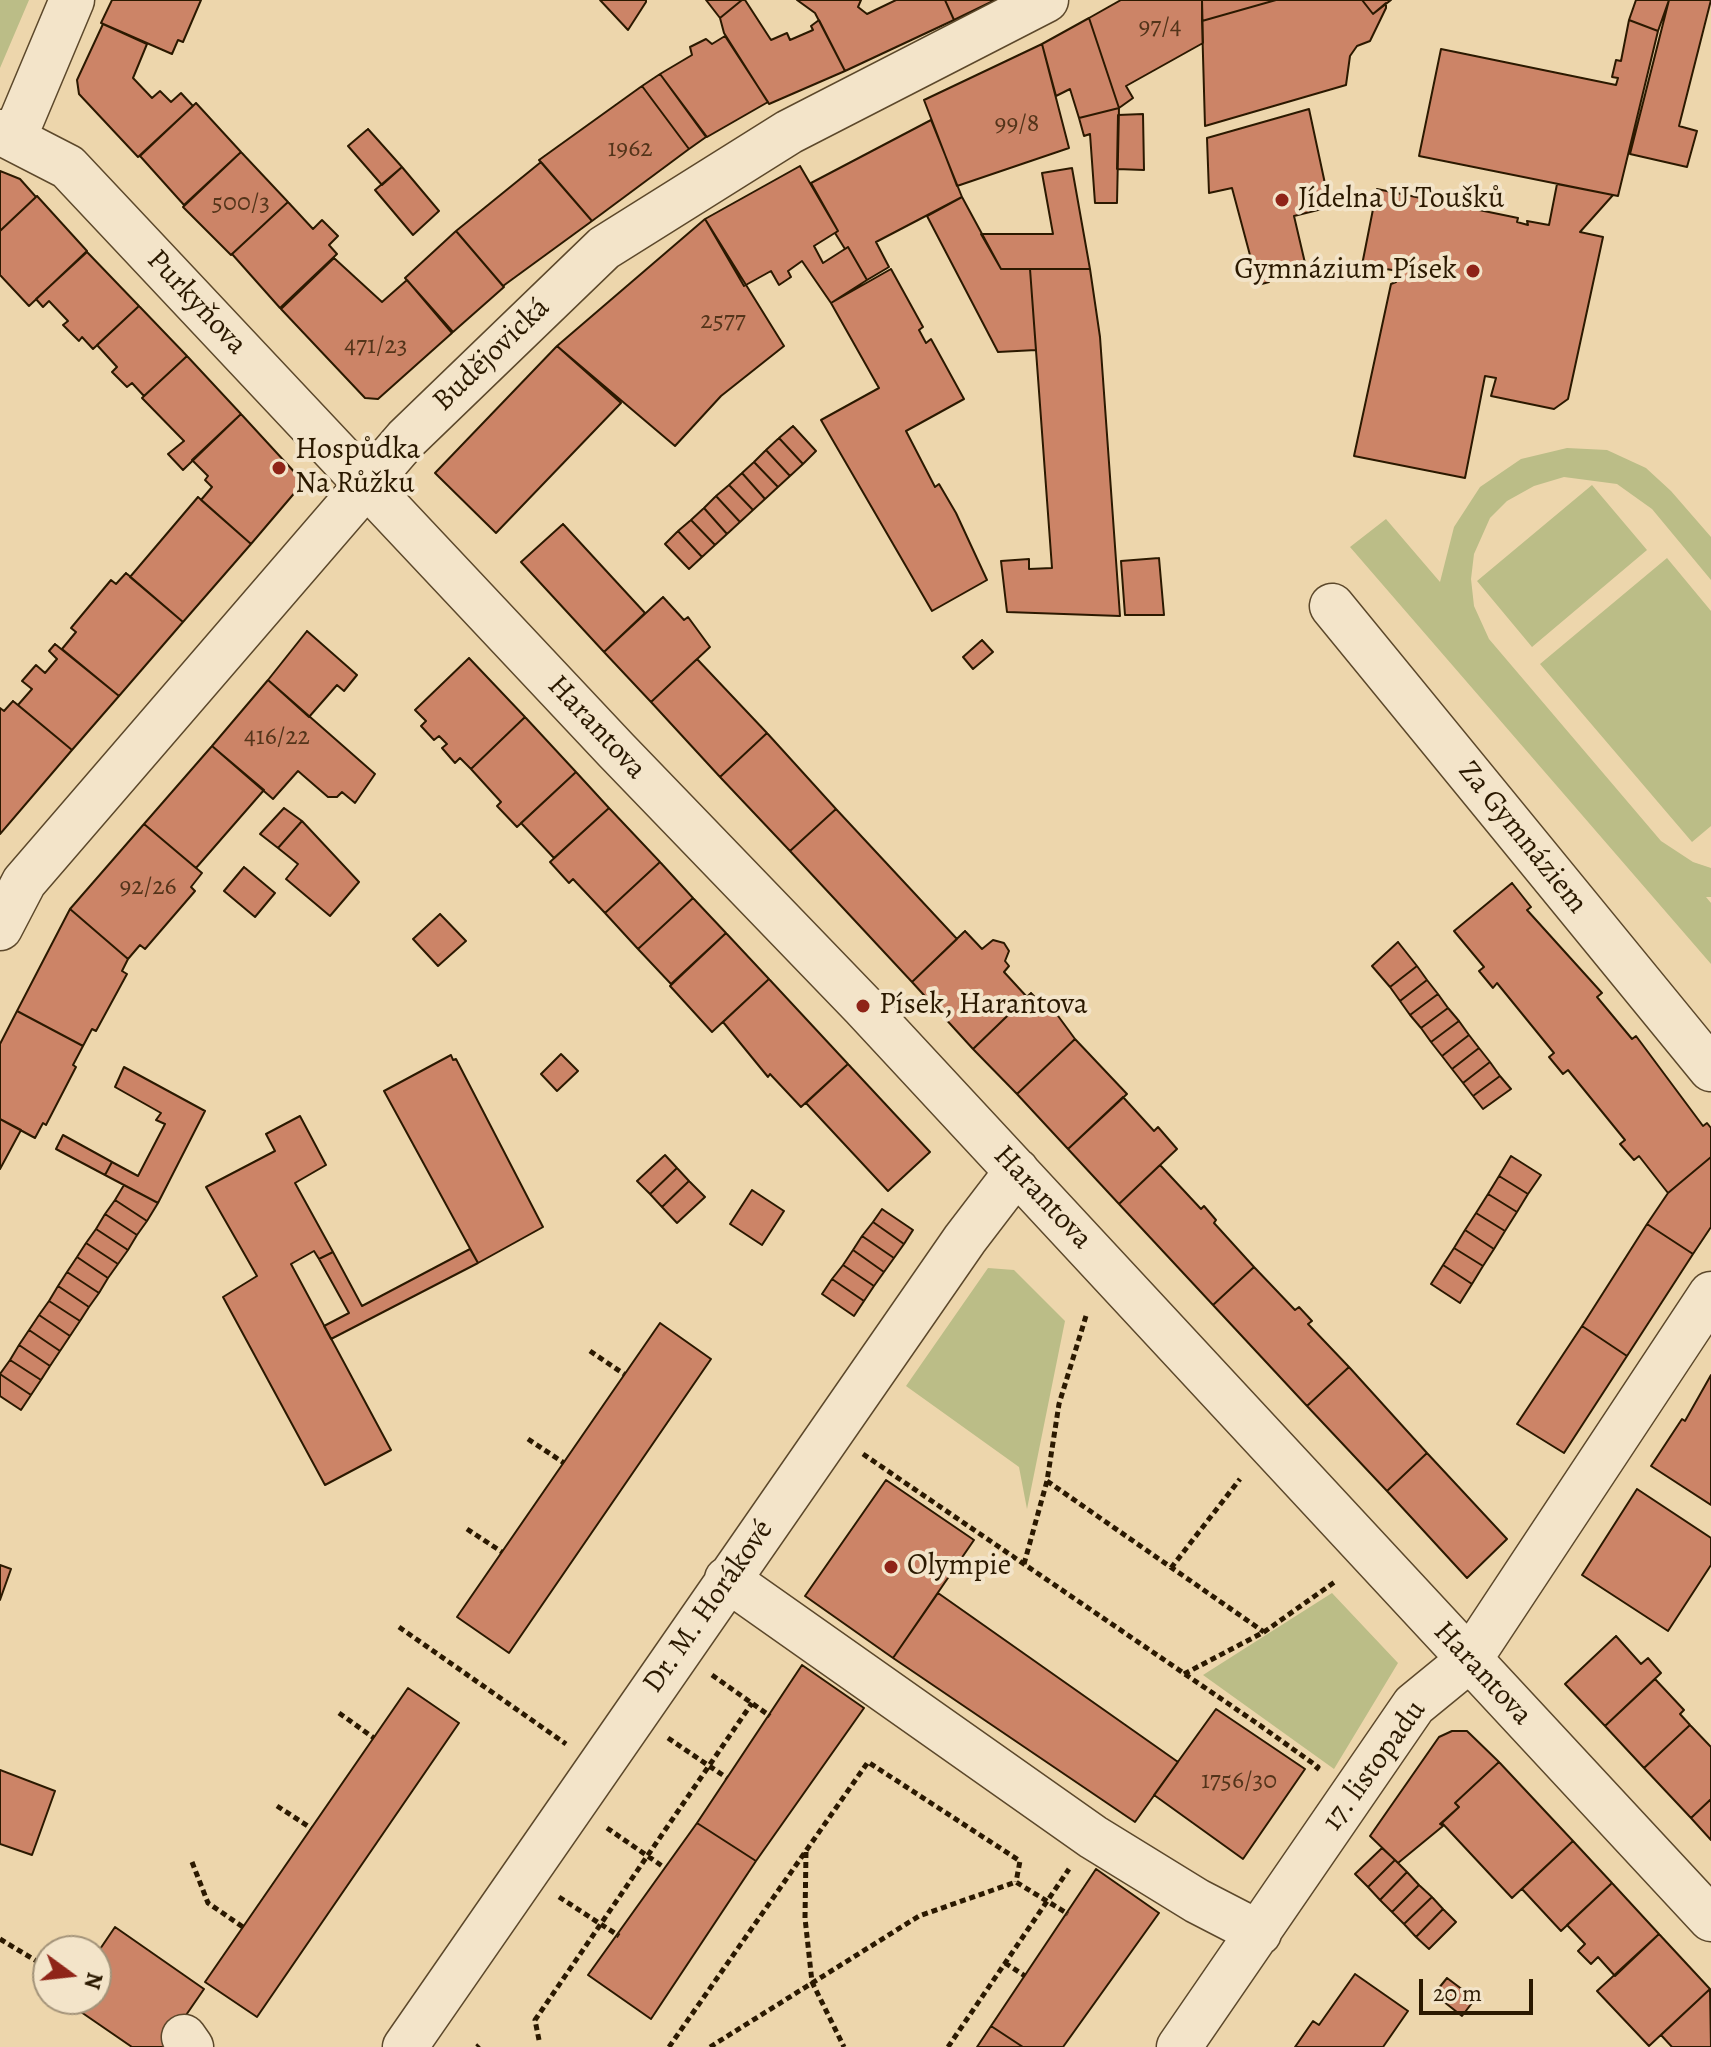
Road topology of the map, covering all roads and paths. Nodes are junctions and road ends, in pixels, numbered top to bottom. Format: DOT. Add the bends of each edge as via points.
graph roads {
  1 [pos="72,0"];
  2 [pos="1046,0"];
  3 [pos="7,135"];
  4 [pos="367,483"];
  5 [pos="1332,606"];
  6 [pos="0,928"];
  7 [pos="1711,1069"];
  8 [pos="1017,1171"];
  9 [pos="1711,1294"];
  10 [pos="1086,1316"];
  11 [pos="590,1351"];
  12 [pos="624,1374"];
  13 [pos="528,1439"];
  14 [pos="852,1447"];
  15 [pos="564,1463"];
  16 [pos="1240,1479"];
  17 [pos="1047,1481"];
  18 [pos="467,1529"];
  19 [pos="502,1552"];
  20 [pos="1024,1564"];
  21 [pos="1171,1568"];
  22 [pos="727,1579"];
  23 [pos="1336,1581"];
  24 [pos="399,1627"];
  25 [pos="1264,1632"];
  26 [pos="1469,1660"];
  27 [pos="701,1668"];
  28 [pos="1184,1674"];
  29 [pos="752,1703"];
  30 [pos="339,1713"];
  31 [pos="770,1716"];
  32 [pos="658,1731"];
  33 [pos="374,1738"];
  34 [pos="576,1751"];
  35 [pos="709,1765"];
  36 [pos="727,1778"];
  37 [pos="1309,1779"];
  38 [pos="277,1806"];
  39 [pos="596,1820"];
  40 [pos="311,1828"];
  41 [pos="806,1852"];
  42 [pos="647,1855"];
  43 [pos="1076,1858"];
  44 [pos="192,1862"];
  45 [pos="665,1868"];
  46 [pos="1016,1882"];
  47 [pos="548,1890"];
  48 [pos="1049,1899"];
  49 [pos="1068,1914"];
  50 [pos="1711,1919"];
  51 [pos="600,1923"];
  52 [pos="243,1927"];
  53 [pos="1259,1933"];
  54 [pos="619,1936"];
  55 [pos="0,1939"];
  56 [pos="32,1958"];
  57 [pos="1005,1963"];
  58 [pos="1025,1976"];
  59 [pos="812,1982"];
  60 [pos="539,2040"];
  61 [pos="444,2043"];
  62 [pos="669,2047"];
  63 [pos="710,2047"];
  64 [pos="844,2047"];
  65 [pos="948,2047"];
  66 [pos="1179,2047"];
  1 -- 3 [label="street"];
  2 -- 4 [label="street, Budějovická" via="789,132 604,248 419,425"];
  3 -- 4 [label="street, Purkyňova" via="68,167"];
  4 -- 6 [label="street, Budějovická" via="24,882"];
  4 -- 8 [label="street, Harantova"];
  5 -- 7 [label="street, Za Gymnáziem"];
  8 -- 22 [label="street, Dr. M. Horákové"];
  8 -- 26 [label="street, Harantova"];
  9 -- 26 [label="street, 17. listopadu"];
  10 -- 17 [label="path" via="1059,1404"];
  11 -- 12 [label="path"];
  13 -- 15 [label="path"];
  14 -- 20 [label="path"];
  16 -- 21 [label="path"];
  17 -- 20 [label="path"];
  17 -- 21 [label="path"];
  18 -- 19 [label="path"];
  20 -- 28 [label="path"];
  21 -- 25 [label="path"];
  22 -- 53 [label="street" via="1093,1837"];
  22 -- 61 [label="street, Dr. M. Horákové"];
  23 -- 25 [label="path"];
  24 -- 34 [label="path"];
  25 -- 28 [label="path"];
  26 -- 50 [label="street, Harantova"];
  26 -- 53 [label="street, 17. listopadu" via="1414,1705"];
  27 -- 29 [label="path"];
  28 -- 37 [label="path" via="1318,1767"];
  29 -- 31 [label="path"];
  29 -- 35 [label="path"];
  30 -- 33 [label="path"];
  32 -- 35 [label="path"];
  35 -- 36 [label="path"];
  35 -- 42 [label="path"];
  38 -- 40 [label="path"];
  39 -- 42 [label="path"];
  41 -- 46 [label="path" via="868,1762 1020,1861"];
  41 -- 59 [label="path" via="805,1918"];
  41 -- 62 [label="path"];
  42 -- 45 [label="path"];
  42 -- 51 [label="path"];
  43 -- 48 [label="path"];
  44 -- 52 [label="path" via="208,1903"];
  46 -- 48 [label="path"];
  46 -- 59 [label="path" via="919,1916"];
  47 -- 51 [label="path"];
  48 -- 49 [label="path"];
  48 -- 57 [label="path"];
  51 -- 54 [label="path"];
  51 -- 60 [label="path" via="535,2020"];
  53 -- 66 [label="street, 17. listopadu"];
  55 -- 56 [label="path"];
  57 -- 58 [label="path"];
  57 -- 65 [label="path"];
  59 -- 63 [label="path"];
  59 -- 64 [label="path"];
}
